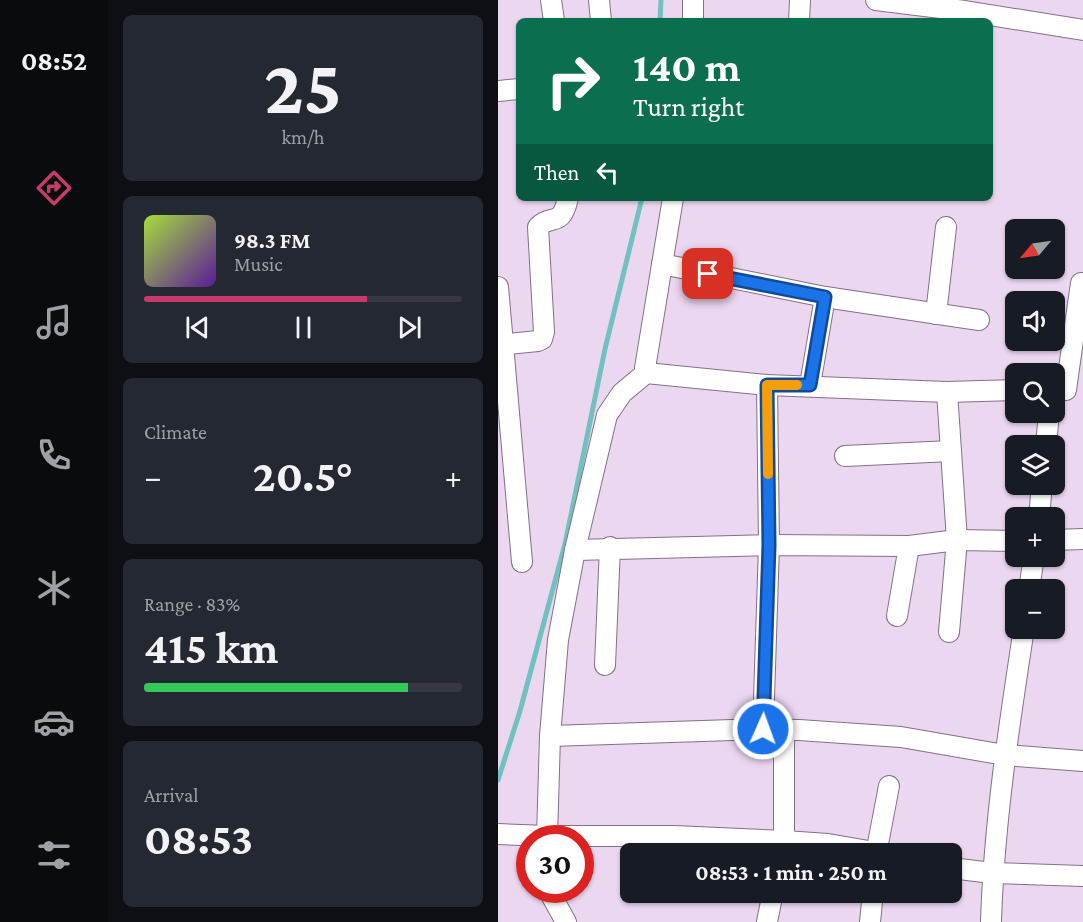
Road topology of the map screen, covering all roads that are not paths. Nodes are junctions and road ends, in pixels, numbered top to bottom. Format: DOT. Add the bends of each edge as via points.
graph roads {
  1 [pos="551,0"];
  2 [pos="599,0"];
  3 [pos="693,0"];
  4 [pos="800,0"];
  5 [pos="876,0"];
  6 [pos="966,5"];
  7 [pos="554,18"];
  8 [pos="601,18"];
  9 [pos="693,18"];
  10 [pos="799,18"];
  11 [pos="1083,30"];
  12 [pos="516,89"];
  13 [pos="498,91"];
  14 [pos="567,201"];
  15 [pos="672,201"];
  16 [pos="946,227"];
  17 [pos="662,264"];
  18 [pos="1082,283"];
  19 [pos="498,286"];
  20 [pos="825,297"];
  21 [pos="936,314"];
  22 [pos="979,320"];
  23 [pos="501,345"];
  24 [pos="646,373"];
  25 [pos="767,385"];
  26 [pos="810,385"];
  27 [pos="1005,390"];
  28 [pos="1068,390"];
  29 [pos="947,392"];
  30 [pos="951,451"];
  31 [pos="845,456"];
  32 [pos="1083,539"];
  33 [pos="957,540"];
  34 [pos="1065,540"];
  35 [pos="1005,541"];
  36 [pos="769,545"];
  37 [pos="909,546"];
  38 [pos="610,547"];
  39 [pos="575,549"];
  40 [pos="522,562"];
  41 [pos="897,616"];
  42 [pos="949,632"];
  43 [pos="1022,639"];
  44 [pos="605,665"];
  45 [pos="763,729"];
  46 [pos="784,730"];
  47 [pos="550,736"];
  48 [pos="1005,755"];
  49 [pos="1083,761"];
  50 [pos="889,786"];
  51 [pos="547,825"];
  52 [pos="498,834"];
  53 [pos="516,835"];
  54 [pos="594,837"];
  55 [pos="743,843"];
  56 [pos="782,843"];
  57 [pos="881,843"];
  58 [pos="962,869"];
  59 [pos="992,873"];
  60 [pos="1083,876"];
  61 [pos="555,903"];
  62 [pos="771,903"];
  63 [pos="872,903"];
  64 [pos="566,922"];
  65 [pos="767,922"];
  66 [pos="870,922"];
  67 [pos="991,922"];
  1 -- 7 [label="street"];
  2 -- 8 [label="street"];
  3 -- 9 [label="street"];
  4 -- 10 [label="street"];
  5 -- 6 [label="street"];
  6 -- 11 [label="street"];
  12 -- 13 [label="street"];
  14 -- 23 [label="street" via="560,216 538,227 542,339"];
  15 -- 17 [label="street"];
  16 -- 21 [label="street"];
  17 -- 20 [label="street"];
  17 -- 24 [label="street"];
  18 -- 28 [label="street"];
  19 -- 23 [label="street"];
  20 -- 21 [label="street"];
  20 -- 26 [label="street"];
  21 -- 22 [label="street"];
  23 -- 40 [label="street"];
  24 -- 25 [label="street"];
  24 -- 39 [label="street" via="622,393 607,415"];
  25 -- 26 [label="street"];
  25 -- 36 [label="street"];
  26 -- 29 [label="street"];
  27 -- 29 [label="street"];
  29 -- 30 [label="street"];
  30 -- 31 [label="street"];
  30 -- 33 [label="street"];
  32 -- 34 [label="street"];
  33 -- 35 [label="street"];
  33 -- 37 [label="street"];
  33 -- 42 [label="street"];
  36 -- 37 [label="street"];
  36 -- 38 [label="street"];
  36 -- 45 [label="street"];
  37 -- 41 [label="street"];
  38 -- 39 [label="street"];
  38 -- 44 [label="street"];
  39 -- 47 [label="street" via="558,640"];
  43 -- 48 [label="street"];
  45 -- 46 [label="street"];
  45 -- 47 [label="street"];
  46 -- 48 [label="street" via="901,737"];
  46 -- 56 [label="street"];
  47 -- 51 [label="street"];
  48 -- 49 [label="street"];
  48 -- 59 [label="street"];
  50 -- 57 [label="street"];
  52 -- 53 [label="street"];
  54 -- 55 [label="street" via="674,836"];
  58 -- 59 [label="street"];
  59 -- 60 [label="street"];
  59 -- 67 [label="street"];
  61 -- 64 [label="street"];
  62 -- 65 [label="street"];
  63 -- 66 [label="street"];
}
